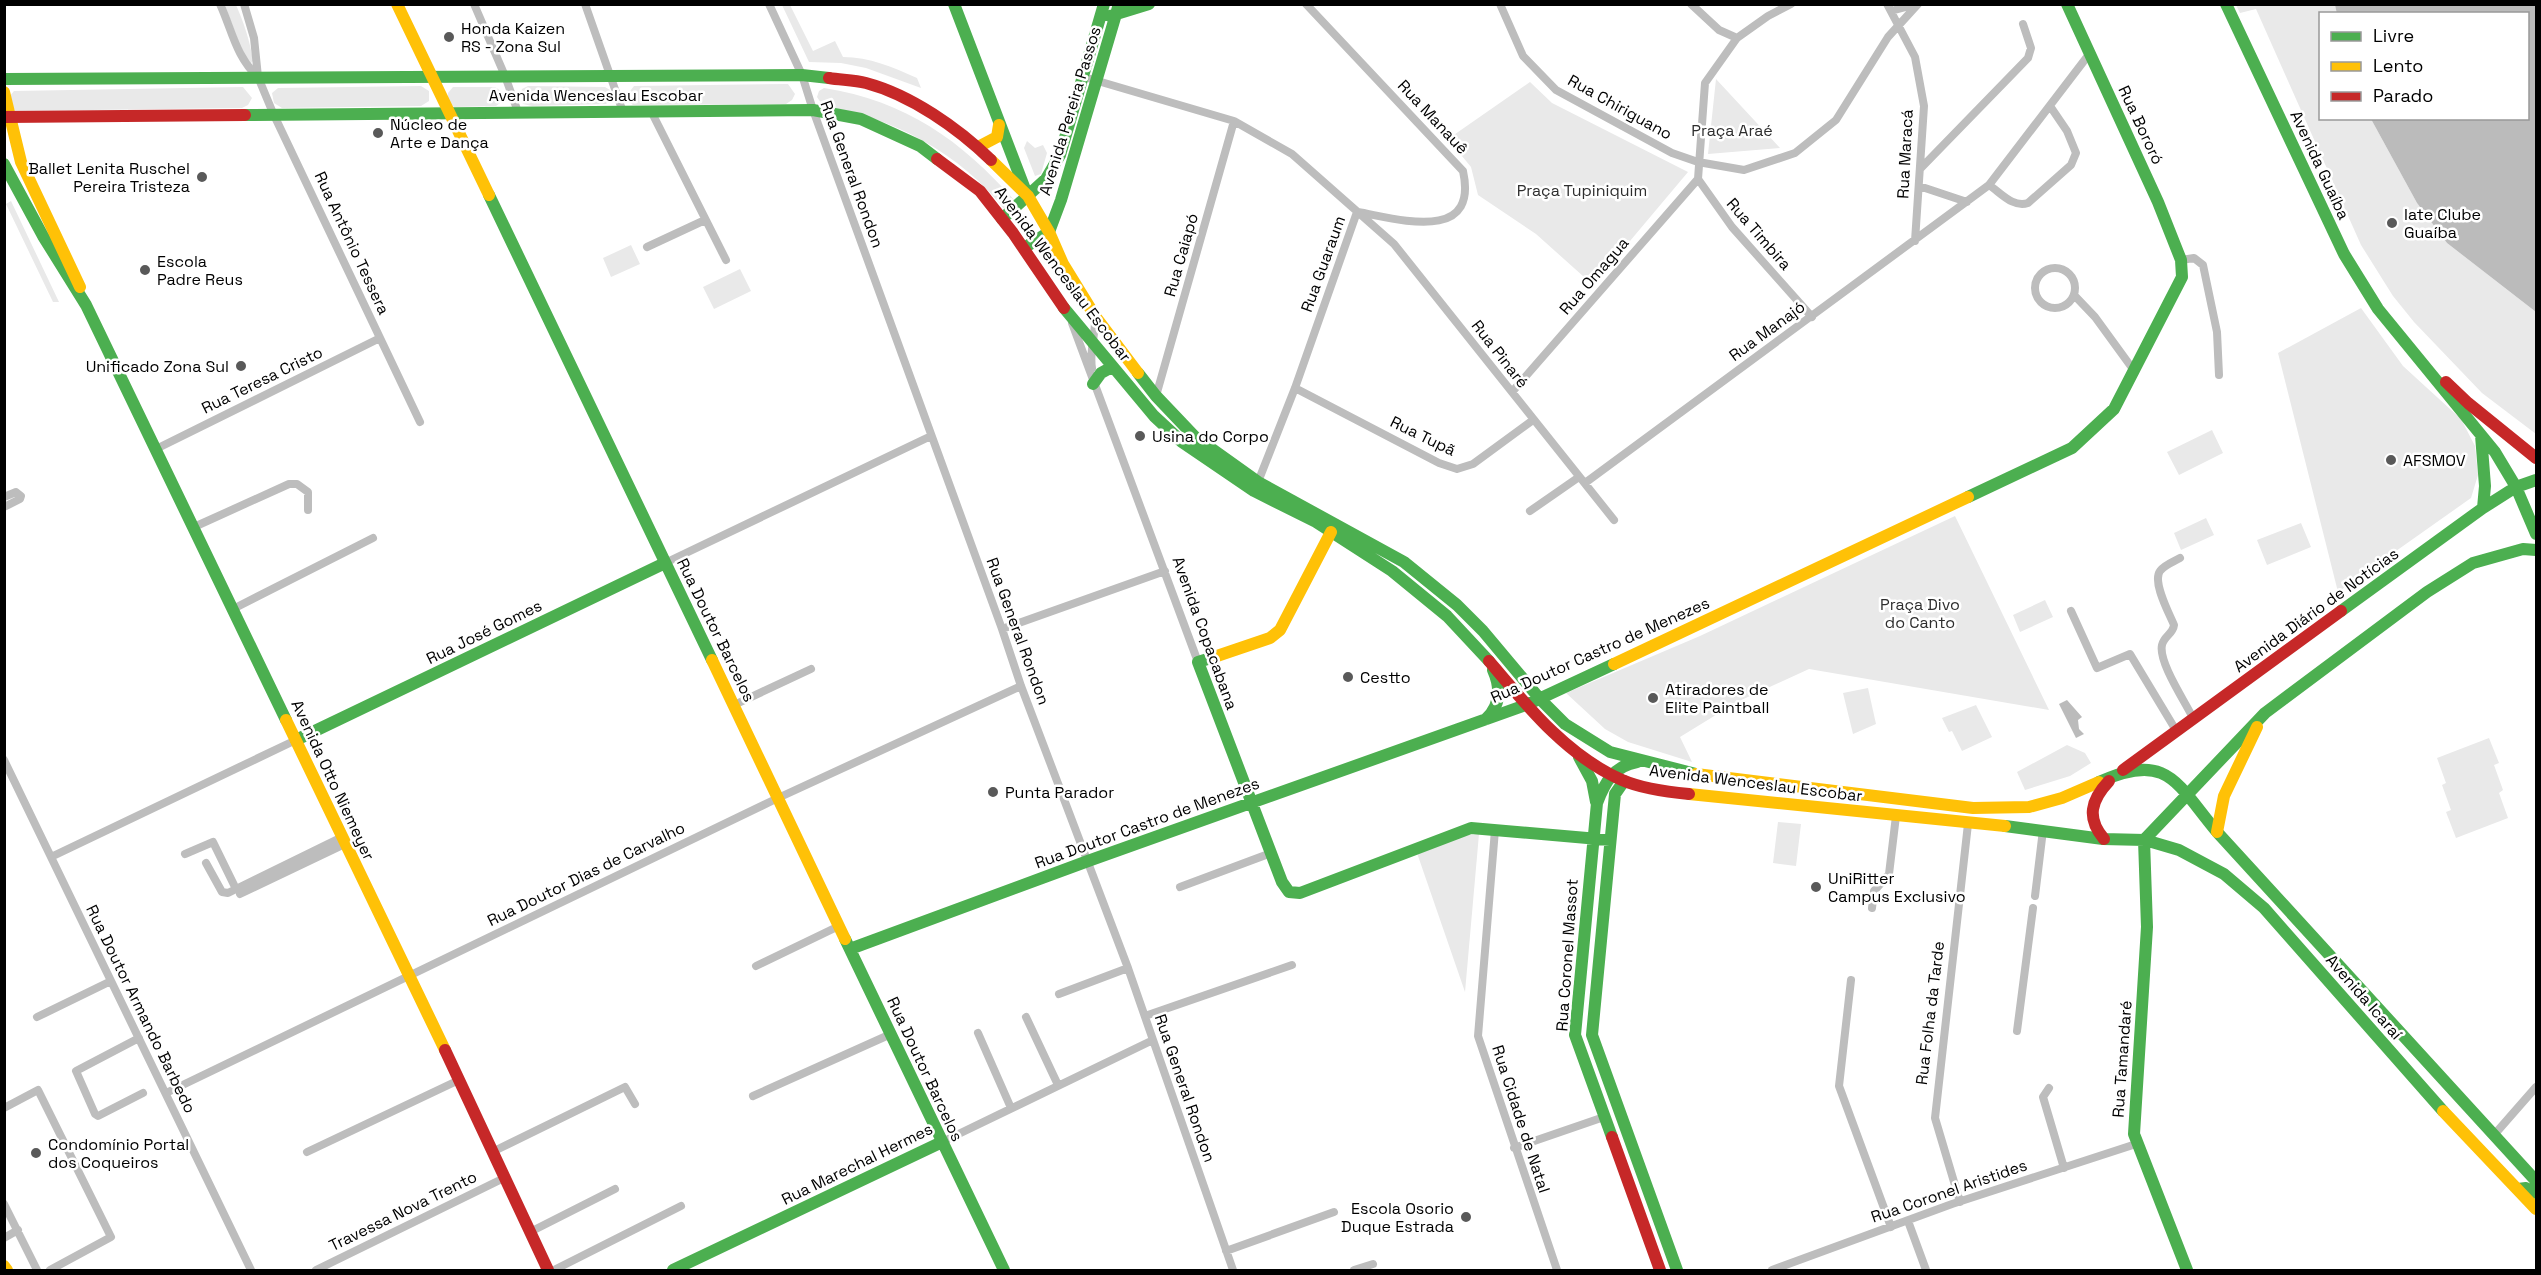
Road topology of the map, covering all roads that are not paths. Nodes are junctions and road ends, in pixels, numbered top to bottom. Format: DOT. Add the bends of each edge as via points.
graph roads {
  1 [pos="220,4"];
  2 [pos="244,4"];
  3 [pos="397,4"];
  4 [pos="474,4"];
  5 [pos="585,4"];
  6 [pos="769,4"];
  7 [pos="954,4"];
  8 [pos="1104,4"];
  9 [pos="1149,4"];
  10 [pos="1306,4"];
  11 [pos="1500,4"];
  12 [pos="1691,4"];
  13 [pos="1791,4"];
  14 [pos="1917,4"];
  15 [pos="2067,4"];
  16 [pos="2226,4"];
  17 [pos="1889,8"];
  18 [pos="1117,10"];
  19 [pos="1100,18"];
  20 [pos="2023,24"];
  21 [pos="1899,27"];
  22 [pos="1737,38"];
  23 [pos="2090,53"];
  24 [pos="612,75"];
  25 [pos="802,75"];
  26 [pos="431,76"];
  27 [pos="506,76"];
  28 [pos="258,77"];
  29 [pos="1089,78"];
  30 [pos="4,79"];
  31 [pos="4,92"];
  32 [pos="2050,106"];
  33 [pos="813,110"];
  34 [pos="651,111"];
  35 [pos="518,112"];
  36 [pos="623,112"];
  37 [pos="273,113"];
  38 [pos="447,113"];
  39 [pos="7,117"];
  40 [pos="1234,121"];
  41 [pos="999,123"];
  42 [pos="978,147"];
  43 [pos="1065,157"];
  44 [pos="21,162"];
  45 [pos="1698,162"];
  46 [pos="5,168"];
  47 [pos="1920,169"];
  48 [pos="1698,179"];
  49 [pos="1989,185"];
  50 [pos="1919,186"];
  51 [pos="1028,196"];
  52 [pos="1967,202"];
  53 [pos="1357,212"];
  54 [pos="1002,219"];
  55 [pos="705,220"];
  56 [pos="1048,232"];
  57 [pos="1915,241"];
  58 [pos="646,247"];
  59 [pos="1023,248"];
  60 [pos="726,260"];
  61 [pos="2181,260"];
  62 [pos="2074,295"];
  63 [pos="86,305"];
  64 [pos="1068,314"];
  65 [pos="1095,316"];
  66 [pos="1812,317"];
  67 [pos="2396,332"];
  68 [pos="380,338"];
  69 [pos="1093,345"];
  70 [pos="1112,367"];
  71 [pos="2135,372"];
  72 [pos="2219,375"];
  73 [pos="1094,384"];
  74 [pos="1295,388"];
  75 [pos="1512,393"];
  76 [pos="1156,396"];
  77 [pos="1533,420"];
  78 [pos="420,422"];
  79 [pos="2481,434"];
  80 [pos="931,436"];
  81 [pos="156,449"];
  82 [pos="2536,458"];
  83 [pos="1582,480"];
  84 [pos="2536,480"];
  85 [pos="1258,482"];
  86 [pos="2516,487"];
  87 [pos="4,497"];
  88 [pos="4,507"];
  89 [pos="2483,508"];
  90 [pos="308,510"];
  91 [pos="1530,511"];
  92 [pos="1614,520"];
  93 [pos="194,527"];
  94 [pos="1331,532"];
  95 [pos="1356,534"];
  96 [pos="2536,534"];
  97 [pos="373,538"];
  98 [pos="2536,550"];
  99 [pos="2180,558"];
  100 [pos="665,563"];
  101 [pos="1165,571"];
  102 [pos="233,609"];
  103 [pos="2071,611"];
  104 [pos="1002,629"];
  105 [pos="1198,662"];
  106 [pos="1490,663"];
  107 [pos="811,669"];
  108 [pos="1021,686"];
  109 [pos="1557,691"];
  110 [pos="1540,699"];
  111 [pos="734,705"];
  112 [pos="1526,705"];
  113 [pos="2265,713"];
  114 [pos="1485,720"];
  115 [pos="2194,720"];
  116 [pos="1565,724"];
  117 [pos="2177,732"];
  118 [pos="296,740"];
  119 [pos="1575,751"];
  120 [pos="4,760"];
  121 [pos="1641,762"];
  122 [pos="2118,773"];
  123 [pos="1610,775"];
  124 [pos="1624,781"];
  125 [pos="2186,796"];
  126 [pos="778,798"];
  127 [pos="1252,803"];
  128 [pos="1597,803"];
  129 [pos="1896,816"];
  130 [pos="1968,824"];
  131 [pos="1494,830"];
  132 [pos="2043,830"];
  133 [pos="2217,832"];
  134 [pos="1593,839"];
  135 [pos="2103,839"];
  136 [pos="1610,840"];
  137 [pos="2144,840"];
  138 [pos="344,841"];
  139 [pos="1271,853"];
  140 [pos="185,854"];
  141 [pos="51,857"];
  142 [pos="1088,861"];
  143 [pos="206,863"];
  144 [pos="1180,886"];
  145 [pos="238,891"];
  146 [pos="2035,896"];
  147 [pos="1872,908"];
  148 [pos="2033,908"];
  149 [pos="839,926"];
  150 [pos="850,949"];
  151 [pos="1292,965"];
  152 [pos="756,966"];
  153 [pos="1128,968"];
  154 [pos="409,977"];
  155 [pos="1851,980"];
  156 [pos="111,981"];
  157 [pos="1059,994"];
  158 [pos="1145,1016"];
  159 [pos="37,1017"];
  160 [pos="1026,1017"];
  161 [pos="2017,1031"];
  162 [pos="978,1033"];
  163 [pos="891,1034"];
  164 [pos="139,1038"];
  165 [pos="1153,1040"];
  166 [pos="459,1080"];
  167 [pos="1058,1085"];
  168 [pos="2536,1087"];
  169 [pos="2049,1088"];
  170 [pos="143,1093"];
  171 [pos="166,1093"];
  172 [pos="753,1096"];
  173 [pos="635,1104"];
  174 [pos="4,1108"];
  175 [pos="1011,1108"];
  176 [pos="1604,1117"];
  177 [pos="2494,1135"];
  178 [pos="942,1142"];
  179 [pos="2136,1144"];
  180 [pos="1514,1148"];
  181 [pos="307,1152"];
  182 [pos="492,1152"];
  183 [pos="2064,1168"];
  184 [pos="504,1178"];
  185 [pos="2536,1181"];
  186 [pos="615,1189"];
  187 [pos="2518,1189"];
  188 [pos="2536,1193"];
  189 [pos="1960,1202"];
  190 [pos="4,1204"];
  191 [pos="681,1206"];
  192 [pos="2536,1209"];
  193 [pos="1334,1212"];
  194 [pos="1908,1221"];
  195 [pos="1891,1227"];
  196 [pos="18,1230"];
  197 [pos="530,1232"];
  198 [pos="4,1238"];
  199 [pos="1226,1251"];
  200 [pos="1373,1264"];
  201 [pos="4,1266"];
  202 [pos="7,1270"];
  203 [pos="37,1270"];
  204 [pos="50,1270"];
  205 [pos="250,1270"];
  206 [pos="316,1270"];
  207 [pos="548,1270"];
  208 [pos="554,1270"];
  209 [pos="673,1270"];
  210 [pos="1004,1270"];
  211 [pos="1233,1270"];
  212 [pos="1354,1270"];
  213 [pos="1557,1270"];
  214 [pos="1660,1270"];
  215 [pos="1677,1270"];
  216 [pos="1772,1270"];
  217 [pos="1926,1270"];
  218 [pos="2187,1270"];
  1 -- 28 [label="street" via="239,55"];
  2 -- 28 [label="street" via="254,38"];
  3 -- 26 [label="main road, Rua Doutor Barcelos"];
  4 -- 27 [label="street"];
  5 -- 24 [label="street"];
  6 -- 25 [label="street, Rua General Rondon"];
  7 -- 41 [label="main road"];
  8 -- 19 [label="main road, Avenida Pereira Passos"];
  9 -- 18 [label="main road"];
  10 -- 53 [label="street, Rua Manauê" via="1463,171 1463,201 1455,213 1438,222 1420,223"];
  11 -- 45 [label="street, Rua Chiriguano" via="1522,56 1556,90 1672,153"];
  12 -- 22 [label="street" via="1719,30"];
  13 -- 22 [label="street"];
  14 -- 17 [label="street"];
  14 -- 21 [label="street"];
  15 -- 23 [label="main road, Rua Bororó"];
  16 -- 67 [label="main road, Avenida Guaíba" via="2344,254"];
  17 -- 21 [label="street, Rua Maracá"];
  18 -- 19 [label="main road"];
  18 -- 29 [label="main road, Avenida Pereira Passos"];
  19 -- 29 [label="main road, Avenida Pereira Passos"];
  20 -- 47 [label="street" via="2031,48 2028,58"];
  21 -- 45 [label="street" via="1888,37 1836,120 1795,153 1744,170"];
  21 -- 47 [label="street, Rua Maracá" via="1915,57 1923,106"];
  22 -- 45 [label="street" via="1705,82"];
  23 -- 32 [label="street, Rua Manajó"];
  23 -- 61 [label="main road, Rua Bororó"];
  24 -- 25 [label="main road, Avenida Wenceslau Escobar"];
  24 -- 27 [label="main road, Avenida Wenceslau Escobar"];
  24 -- 36 [label="street"];
  25 -- 33 [label="street, Rua General Rondon"];
  25 -- 42 [label="main road, Avenida Wenceslau Escobar" via="866,83 926,108"];
  26 -- 27 [label="main road, Avenida Wenceslau Escobar"];
  26 -- 28 [label="main road, Avenida Wenceslau Escobar"];
  26 -- 38 [label="main road, Rua Doutor Barcelos"];
  27 -- 35 [label="street"];
  28 -- 30 [label="main road, Avenida Wenceslau Escobar"];
  28 -- 37 [label="street, Rua Antônio Tessera"];
  29 -- 40 [label="street, Rua Guaraum"];
  29 -- 43 [label="main road, Avenida Pereira Passos"];
  31 -- 39 [label="main road, Avenida Otto Niemeyer"];
  32 -- 49 [label="street, Rua Manajó"];
  32 -- 49 [label="street" via="2076,153 2071,165 2022,205"];
  33 -- 34 [label="main road, Avenida Wenceslau Escobar"];
  33 -- 54 [label="main road, Avenida Wenceslau Escobar" via="861,119 920,146 980,192"];
  33 -- 80 [label="street, Rua General Rondon"];
  34 -- 36 [label="main road, Avenida Wenceslau Escobar"];
  34 -- 55 [label="street"];
  35 -- 36 [label="main road, Avenida Wenceslau Escobar"];
  35 -- 38 [label="main road, Avenida Wenceslau Escobar"];
  37 -- 38 [label="main road, Avenida Wenceslau Escobar"];
  37 -- 39 [label="main road, Avenida Wenceslau Escobar"];
  37 -- 68 [label="street, Rua Antônio Tessera"];
  38 -- 100 [label="main road, Rua Doutor Barcelos"];
  39 -- 44 [label="main road, Avenida Otto Niemeyer"];
  40 -- 53 [label="street, Rua Guaraum" via="1292,154"];
  40 -- 76 [label="street, Rua Caiapó"];
  41 -- 42 [label="main road" via="997,137"];
  41 -- 51 [label="main road"];
  42 -- 51 [label="main road, Avenida Wenceslau Escobar"];
  43 -- 51 [label="main road, Avenida Pereira Passos"];
  43 -- 56 [label="main road, Avenida Pereira Passos" via="1060,200"];
  44 -- 46 [label="main road"];
  44 -- 63 [label="main road, Avenida Otto Niemeyer"];
  45 -- 48 [label="street"];
  46 -- 63 [label="main road, Avenida Otto Niemeyer"];
  47 -- 50 [label="street, Rua Maracá"];
  48 -- 66 [label="street, Rua Timbira" via="1732,227"];
  48 -- 75 [label="street, Rua Omagua"];
  49 -- 52 [label="street, Rua Manajó"];
  50 -- 52 [label="street"];
  50 -- 57 [label="street, Rua Maracá"];
  51 -- 54 [label="main road, Avenida Pereira Passos"];
  51 -- 56 [label="main road, Avenida Wenceslau Escobar"];
  52 -- 57 [label="street, Rua Manajó"];
  53 -- 74 [label="street, Rua Guaraum"];
  53 -- 75 [label="street, Rua Pinaré" via="1394,244"];
  54 -- 59 [label="main road, Avenida Wenceslau Escobar"];
  55 -- 58 [label="street"];
  55 -- 60 [label="street"];
  56 -- 59 [label="main road"];
  56 -- 65 [label="main road, Avenida Wenceslau Escobar"];
  57 -- 66 [label="street, Rua Manajó"];
  59 -- 64 [label="main road, Avenida Wenceslau Escobar"];
  61 -- 71 [label="main road, Rua Doutor Castro de Menezes" via="2182,278"];
  61 -- 72 [label="street" via="2194,258 2203,265 2217,332"];
  62 -- 62 [label="street" via="2074,282 2067,272 2055,268 2036,283 2037,296 2052,307 2065,305"];
  62 -- 71 [label="street"];
  63 -- 81 [label="main road, Avenida Otto Niemeyer"];
  64 -- 69 [label="main road, Avenida Wenceslau Escobar"];
  64 -- 73 [label="street, Avenida Copacabana"];
  65 -- 69 [label="street, Avenida Copacabana"];
  65 -- 76 [label="main road, Avenida Wenceslau Escobar"];
  66 -- 83 [label="street, Rua Manajó"];
  67 -- 79 [label="main road, Avenida Guaíba"];
  67 -- 82 [label="main road, Avenida Guaíba" via="2468,403"];
  68 -- 78 [label="street, Rua Antônio Tessera"];
  68 -- 81 [label="street, Rua Teresa Cristo"];
  69 -- 70 [label="main road, Avenida Wenceslau Escobar"];
  69 -- 73 [label="street, Avenida Copacabana" via="1090,360"];
  70 -- 73 [label="main road" via="1104,369"];
  70 -- 94 [label="main road, Avenida Wenceslau Escobar" via="1182,442 1254,491"];
  71 -- 109 [label="main road, Rua Doutor Castro de Menezes" via="2114,409 2072,448"];
  73 -- 101 [label="street, Avenida Copacabana"];
  74 -- 77 [label="street, Rua Tupã" via="1457,469 1473,464"];
  74 -- 85 [label="street, Rua Guaraum"];
  75 -- 77 [label="street, Rua Pinaré"];
  76 -- 85 [label="main road, Avenida Wenceslau Escobar" via="1195,437"];
  77 -- 83 [label="street, Rua Pinaré"];
  79 -- 86 [label="main road, Avenida Guaíba"];
  79 -- 89 [label="main road"];
  80 -- 100 [label="street, Rua José Gomes"];
  80 -- 104 [label="street, Rua General Rondon"];
  81 -- 93 [label="main road, Avenida Otto Niemeyer"];
  83 -- 91 [label="street, Rua Manajó"];
  83 -- 92 [label="street, Rua Pinaré"];
  84 -- 86 [label="main road, Avenida Diário de Notícias"];
  85 -- 95 [label="main road, Avenida Wenceslau Escobar"];
  86 -- 89 [label="main road, Avenida Diário de Notícias"];
  86 -- 96 [label="main road, Avenida Guaíba"];
  87 -- 88 [label="street" via="16,492 21,496"];
  89 -- 115 [label="main road, Avenida Diário de Notícias"];
  90 -- 93 [label="street" via="308,492 297,484 289,484"];
  93 -- 102 [label="main road, Avenida Otto Niemeyer"];
  94 -- 95 [label="main road"];
  94 -- 105 [label="main road" via="1280,630 1270,638"];
  94 -- 106 [label="main road, Avenida Wenceslau Escobar" via="1416,590 1447,616"];
  95 -- 110 [label="main road, Avenida Wenceslau Escobar" via="1404,562 1457,605"];
  97 -- 102 [label="street"];
  98 -- 113 [label="main road" via="2523,549 2473,563 2427,592"];
  99 -- 115 [label="street" via="2161,569 2157,576 2174,625 2164,640 2162,653"];
  100 -- 111 [label="main road, Rua Doutor Barcelos"];
  100 -- 118 [label="main road, Rua José Gomes"];
  101 -- 104 [label="street"];
  101 -- 105 [label="street, Avenida Copacabana"];
  102 -- 118 [label="main road, Avenida Otto Niemeyer"];
  103 -- 117 [label="street" via="2097,668 2130,654"];
  104 -- 108 [label="street, Rua General Rondon"];
  105 -- 127 [label="main road, Avenida Copacabana"];
  106 -- 112 [label="main road, Avenida Wenceslau Escobar"];
  106 -- 114 [label="main road" via="1499,697"];
  107 -- 111 [label="street"];
  108 -- 126 [label="street, Rua Doutor Dias de Carvalho"];
  108 -- 142 [label="street, Rua General Rondon"];
  109 -- 110 [label="main road, Rua Doutor Castro de Menezes"];
  109 -- 116 [label="main road" via="1555,706"];
  110 -- 112 [label="main road, Rua Doutor Castro de Menezes"];
  110 -- 116 [label="main road, Avenida Wenceslau Escobar"];
  111 -- 126 [label="main road, Rua Doutor Barcelos"];
  112 -- 114 [label="main road, Rua Doutor Castro de Menezes"];
  112 -- 119 [label="main road, Avenida Wenceslau Escobar"];
  113 -- 125 [label="main road"];
  113 -- 133 [label="main road" via="2224,796"];
  114 -- 127 [label="main road, Rua Doutor Castro de Menezes"];
  115 -- 117 [label="main road, Avenida Diário de Notícias"];
  116 -- 121 [label="main road, Avenida Wenceslau Escobar" via="1610,752"];
  117 -- 122 [label="main road, Avenida Diário de Notícias"];
  118 -- 138 [label="main road, Avenida Otto Niemeyer"];
  118 -- 141 [label="street, Rua José Gomes"];
  119 -- 123 [label="main road, Avenida Wenceslau Escobar"];
  119 -- 128 [label="main road" via="1592,781"];
  120 -- 141 [label="street, Rua Doutor Armando Barbedo"];
  121 -- 122 [label="main road, Avenida Wenceslau Escobar" via="1746,782 2011,809 2062,798"];
  121 -- 123 [label="main road" via="1622,765"];
  122 -- 125 [label="main road" via="2147,768 2163,772"];
  122 -- 135 [label="main road" via="2093,800 2093,823"];
  123 -- 124 [label="main road, Avenida Wenceslau Escobar"];
  123 -- 128 [label="main road, Rua Coronel Massot"];
  124 -- 129 [label="main road, Avenida Wenceslau Escobar" via="1660,791"];
  124 -- 136 [label="main road, Rua Coronel Massot" via="1615,794"];
  125 -- 133 [label="main road, Avenida Icaraí"];
  125 -- 137 [label="main road"];
  126 -- 149 [label="main road, Rua Doutor Barcelos"];
  126 -- 154 [label="street, Rua Doutor Dias de Carvalho"];
  127 -- 139 [label="main road, Avenida Copacabana"];
  127 -- 142 [label="main road, Rua Doutor Castro de Menezes"];
  128 -- 134 [label="main road, Rua Coronel Massot"];
  129 -- 130 [label="main road, Avenida Wenceslau Escobar"];
  129 -- 147 [label="street" via="1889,874 1874,891"];
  130 -- 132 [label="main road, Avenida Wenceslau Escobar"];
  130 -- 189 [label="street, Rua Folha da Tarde" via="1935,1109 1938,1132"];
  131 -- 134 [label="main road"];
  131 -- 139 [label="main road, Avenida Copacabana" via="1471,828 1300,893 1288,892"];
  131 -- 180 [label="street, Rua Cidade de Natal" via="1478,1036"];
  132 -- 135 [label="main road, Avenida Wenceslau Escobar"];
  132 -- 146 [label="street"];
  133 -- 177 [label="main road, Avenida Icaraí"];
  134 -- 136 [label="main road"];
  134 -- 176 [label="main road, Rua Coronel Massot" via="1575,1035"];
  135 -- 137 [label="main road, Avenida Wenceslau Escobar"];
  136 -- 215 [label="main road, Rua Coronel Massot" via="1592,1035"];
  137 -- 179 [label="main road, Rua Tamandaré" via="2147,927"];
  137 -- 187 [label="main road, Avenida Icaraí" via="2183,852 2241,884 2444,1112"];
  138 -- 145 [label="street"];
  138 -- 154 [label="main road, Avenida Otto Niemeyer"];
  139 -- 144 [label="street"];
  140 -- 145 [label="street" via="213,842"];
  141 -- 156 [label="street, Rua Doutor Armando Barbedo"];
  142 -- 150 [label="main road, Rua Doutor Castro de Menezes"];
  142 -- 153 [label="street, Rua General Rondon"];
  143 -- 145 [label="street" via="222,892"];
  148 -- 161 [label="street"];
  149 -- 150 [label="main road, Rua Doutor Barcelos"];
  149 -- 152 [label="street"];
  150 -- 163 [label="main road, Rua Doutor Barcelos"];
  151 -- 158 [label="street"];
  153 -- 157 [label="street"];
  153 -- 158 [label="street, Rua General Rondon"];
  154 -- 166 [label="main road, Avenida Otto Niemeyer"];
  154 -- 171 [label="street, Rua Doutor Dias de Carvalho"];
  155 -- 195 [label="street" via="1839,1086"];
  156 -- 159 [label="street"];
  156 -- 164 [label="street, Rua Doutor Armando Barbedo"];
  158 -- 165 [label="street, Rua General Rondon"];
  160 -- 167 [label="street"];
  162 -- 175 [label="street"];
  163 -- 172 [label="street"];
  163 -- 178 [label="main road, Rua Doutor Barcelos"];
  164 -- 170 [label="street" via="76,1071 98,1116"];
  164 -- 171 [label="street, Rua Doutor Armando Barbedo"];
  165 -- 167 [label="street, Rua Marechal Hermes"];
  165 -- 199 [label="street, Rua General Rondon"];
  166 -- 181 [label="street"];
  166 -- 182 [label="main road, Avenida Otto Niemeyer"];
  167 -- 175 [label="street, Rua Marechal Hermes"];
  168 -- 177 [label="street"];
  169 -- 183 [label="street" via="2043,1097"];
  171 -- 205 [label="street, Rua Doutor Armando Barbedo"];
  173 -- 182 [label="street" via="625,1087"];
  174 -- 204 [label="street" via="38,1090 111,1237"];
  175 -- 178 [label="street, Rua Marechal Hermes"];
  176 -- 180 [label="street"];
  176 -- 214 [label="main road, Rua Coronel Massot"];
  177 -- 185 [label="main road, Avenida Icaraí"];
  178 -- 209 [label="main road, Rua Marechal Hermes"];
  178 -- 210 [label="main road, Rua Doutor Barcelos"];
  179 -- 183 [label="street, Rua Coronel Aristides"];
  179 -- 218 [label="main road, Rua Tamandaré"];
  180 -- 213 [label="street, Rua Cidade de Natal"];
  182 -- 184 [label="main road, Avenida Otto Niemeyer"];
  183 -- 189 [label="street, Rua Coronel Aristides"];
  184 -- 197 [label="main road, Avenida Otto Niemeyer"];
  184 -- 206 [label="street, Travessa Nova Trento"];
  186 -- 197 [label="street"];
  187 -- 188 [label="main road"];
  187 -- 192 [label="main road, Avenida Icaraí"];
  189 -- 194 [label="street, Rua Coronel Aristides"];
  190 -- 196 [label="street"];
  191 -- 208 [label="street"];
  193 -- 199 [label="street"];
  194 -- 195 [label="street, Rua Coronel Aristides"];
  194 -- 217 [label="street"];
  195 -- 216 [label="street, Rua Coronel Aristides"];
  196 -- 198 [label="street"];
  196 -- 203 [label="street"];
  197 -- 207 [label="main road, Avenida Otto Niemeyer"];
  199 -- 211 [label="street, Rua General Rondon"];
  200 -- 212 [label="street"];
  201 -- 202 [label="main road"];
}
